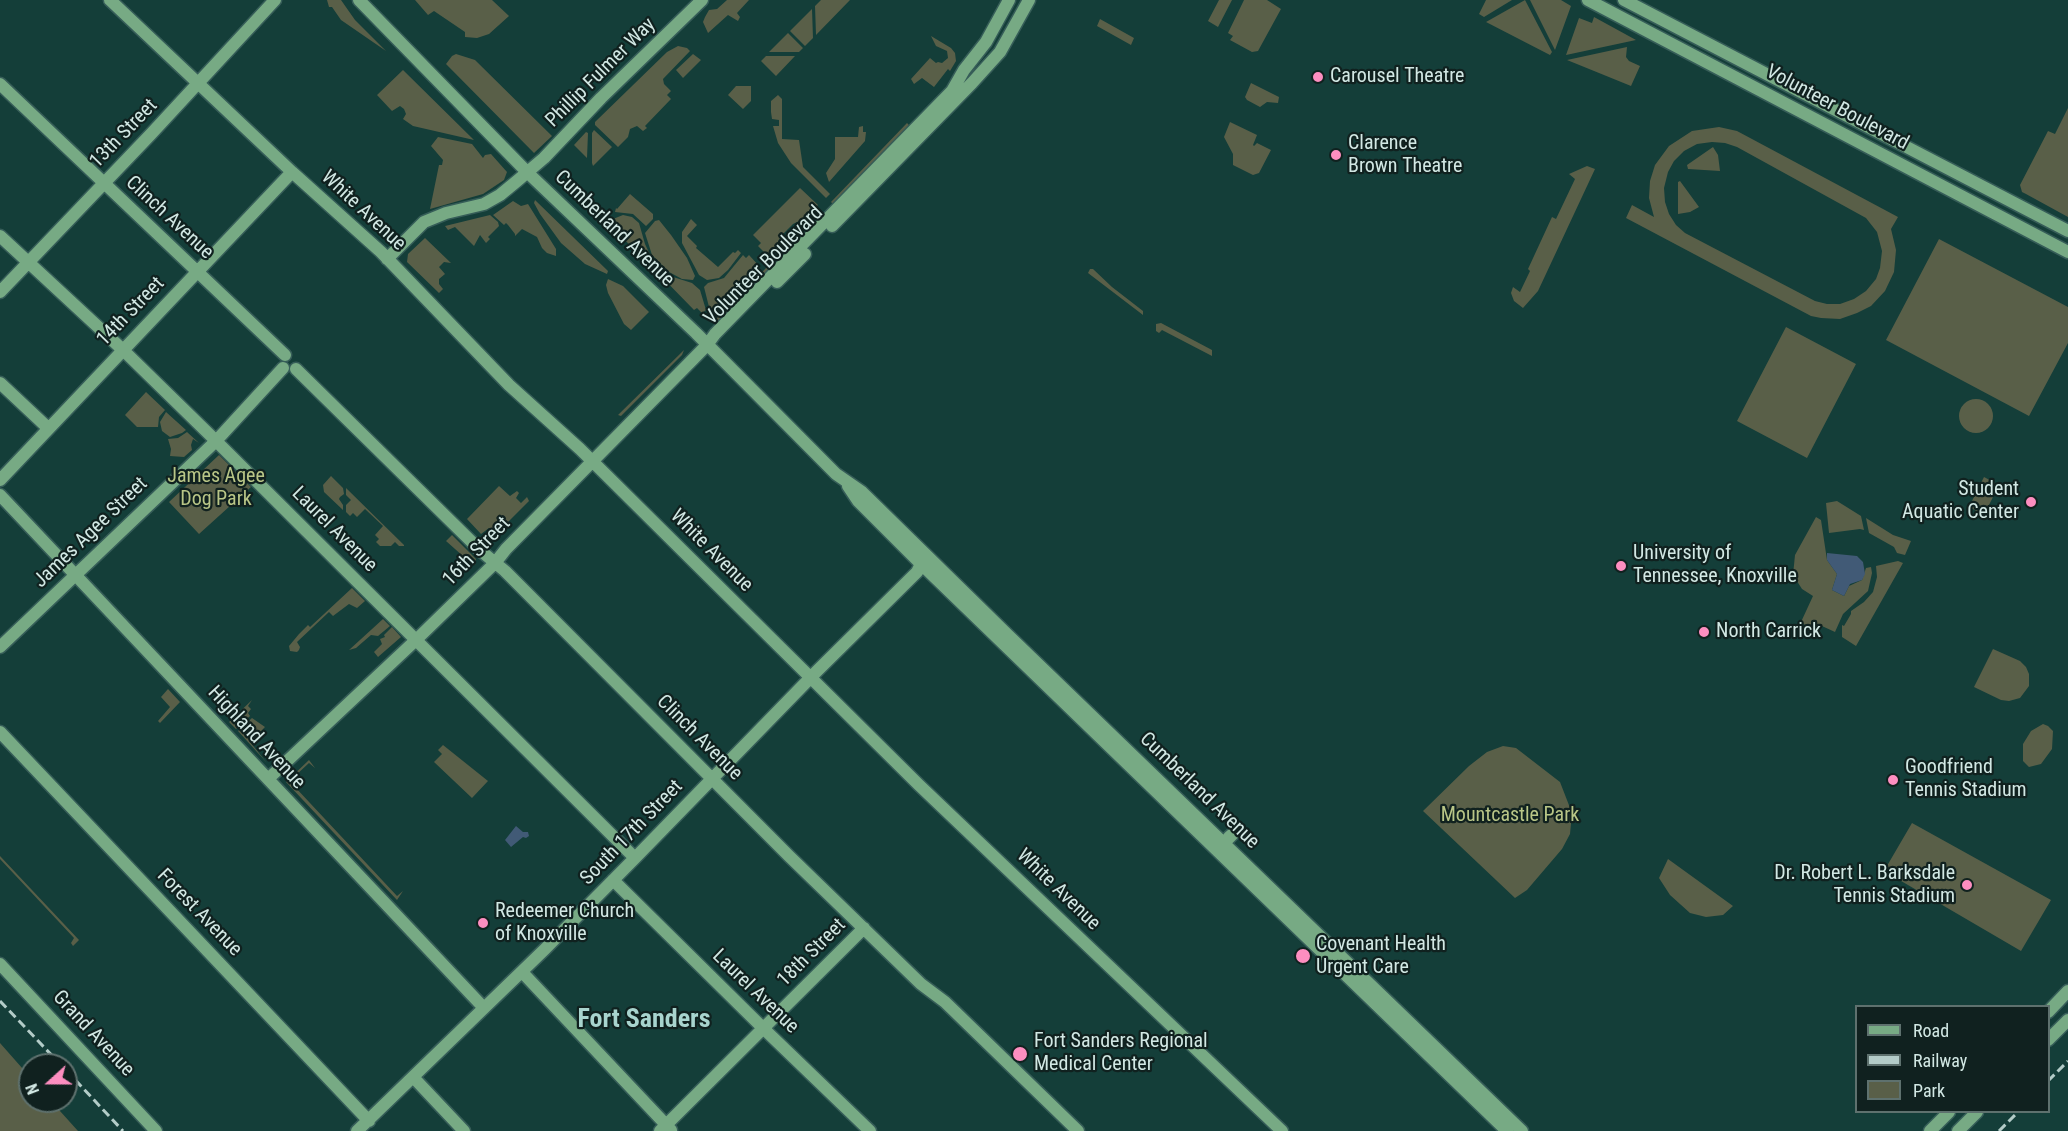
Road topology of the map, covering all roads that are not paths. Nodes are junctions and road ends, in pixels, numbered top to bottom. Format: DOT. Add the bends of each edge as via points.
graph roads {
  1 [pos="110,0"];
  2 [pos="274,0"];
  3 [pos="359,0"];
  4 [pos="702,0"];
  5 [pos="1009,0"];
  6 [pos="1029,0"];
  7 [pos="1588,0"];
  8 [pos="1624,0"];
  9 [pos="198,83"];
  10 [pos="0,84"];
  11 [pos="903,148"];
  12 [pos="292,172"];
  13 [pos="527,172"];
  14 [pos="104,183"];
  15 [pos="2068,231"];
  16 [pos="0,236"];
  17 [pos="2068,252"];
  18 [pos="387,259"];
  19 [pos="27,263"];
  20 [pos="198,272"];
  21 [pos="0,292"];
  22 [pos="707,345"];
  23 [pos="123,350"];
  24 [pos="285,355"];
  25 [pos="283,368"];
  26 [pos="296,369"];
  27 [pos="0,383"];
  28 [pos="48,428"];
  29 [pos="216,441"];
  30 [pos="592,461"];
  31 [pos="0,480"];
  32 [pos="0,495"];
  33 [pos="923,559"];
  34 [pos="495,563"];
  35 [pos="75,576"];
  36 [pos="417,639"];
  37 [pos="0,647"];
  38 [pos="812,678"];
  39 [pos="0,732"];
  40 [pos="268,779"];
  41 [pos="712,779"];
  42 [pos="1236,831"];
  43 [pos="1220,847"];
  44 [pos="636,858"];
  45 [pos="613,880"];
  46 [pos="864,928"];
  47 [pos="0,964"];
  48 [pos="522,972"];
  49 [pos="2068,991"];
  50 [pos="484,1008"];
  51 [pos="2050,1011"];
  52 [pos="2068,1020"];
  53 [pos="764,1029"];
  54 [pos="2050,1039"];
  55 [pos="412,1077"];
  56 [pos="1474,1092"];
  57 [pos="1948,1113"];
  58 [pos="1976,1113"];
  59 [pos="369,1121"];
  60 [pos="666,1129"];
  61 [pos="156,1131"];
  62 [pos="357,1131"];
  63 [pos="464,1131"];
  64 [pos="870,1131"];
  65 [pos="1078,1131"];
  66 [pos="1282,1131"];
  67 [pos="1507,1131"];
  68 [pos="1522,1131"];
  69 [pos="1930,1131"];
  70 [pos="1958,1131"];
  1 -- 9 [label="street, White Avenue"];
  2 -- 9 [label="street, 13th Street"];
  3 -- 13 [label="street, Cumberland Avenue"];
  4 -- 13 [label="street, Phillip Fulmer Way"];
  5 -- 11 [label="street, Volunteer Boulevard" via="987,42 952,91"];
  6 -- 11 [label="street, Volunteer Boulevard" via="1000,52"];
  7 -- 17 [label="street, Volunteer Boulevard"];
  8 -- 15 [label="street, Volunteer Boulevard"];
  9 -- 12 [label="street, White Avenue"];
  9 -- 14 [label="street, 13th Street"];
  10 -- 14 [label="street, Clinch Avenue"];
  11 -- 22 [label="street, Volunteer Boulevard"];
  12 -- 18 [label="street, White Avenue"];
  12 -- 20 [label="street, 14th Street"];
  13 -- 18 [label="street" via="491,200 424,222"];
  13 -- 22 [label="street, Cumberland Avenue"];
  14 -- 19 [label="street, 13th Street"];
  14 -- 20 [label="street, Clinch Avenue"];
  16 -- 19 [label="street, Laurel Avenue"];
  18 -- 30 [label="street, White Avenue" via="509,385"];
  19 -- 21 [label="street, 13th Street"];
  19 -- 23 [label="street, Laurel Avenue"];
  20 -- 23 [label="street, 14th Street"];
  20 -- 24 [label="street, Clinch Avenue"];
  22 -- 30 [label="street, 16th Street"];
  22 -- 33 [label="street, Cumberland Avenue" via="846,483 858,501"];
  23 -- 28 [label="street, 14th Street"];
  23 -- 29 [label="street, Laurel Avenue"];
  25 -- 29 [label="street, James Agee Street"];
  26 -- 34 [label="street, Clinch Avenue"];
  27 -- 28 [label="street"];
  28 -- 31 [label="street, 14th Street"];
  29 -- 35 [label="street, James Agee Street"];
  29 -- 36 [label="street, Laurel Avenue"];
  30 -- 34 [label="street, 16th Street"];
  30 -- 38 [label="street, White Avenue"];
  32 -- 35 [label="street, Highland Avenue"];
  33 -- 38 [label="street, South 17th Street" via="917,572"];
  33 -- 43 [label="street, Cumberland Avenue"];
  34 -- 36 [label="street, 16th Street"];
  34 -- 41 [label="street, Clinch Avenue"];
  35 -- 37 [label="street, James Agee Street"];
  35 -- 40 [label="street, Highland Avenue"];
  36 -- 40 [label="street, 16th Street"];
  36 -- 44 [label="street, Laurel Avenue"];
  38 -- 41 [label="street, South 17th Street"];
  38 -- 66 [label="street, White Avenue"];
  39 -- 59 [label="street, Forest Avenue"];
  40 -- 50 [label="street, Highland Avenue"];
  41 -- 44 [label="street, South 17th Street"];
  41 -- 46 [label="street, Clinch Avenue"];
  42 -- 43 [label="street"];
  43 -- 56 [label="street, Cumberland Avenue"];
  44 -- 45 [label="street, South 17th Street"];
  45 -- 48 [label="street, South 17th Street"];
  45 -- 53 [label="street, Laurel Avenue"];
  46 -- 53 [label="street, 18th Street"];
  46 -- 65 [label="street, Clinch Avenue"];
  47 -- 61 [label="street, Grand Avenue"];
  48 -- 50 [label="street, South 17th Street"];
  48 -- 60 [label="street"];
  49 -- 51 [label="street"];
  50 -- 55 [label="street, South 17th Street"];
  52 -- 54 [label="street"];
  53 -- 60 [label="street, 18th Street"];
  53 -- 64 [label="street, Laurel Avenue"];
  55 -- 59 [label="street, South 17th Street"];
  55 -- 63 [label="street"];
  56 -- 67 [label="street, Cumberland Avenue"];
  56 -- 68 [label="street, Cumberland Avenue"];
  57 -- 69 [label="street"];
  58 -- 70 [label="street"];
  59 -- 62 [label="street, South 17th Street"];
}
